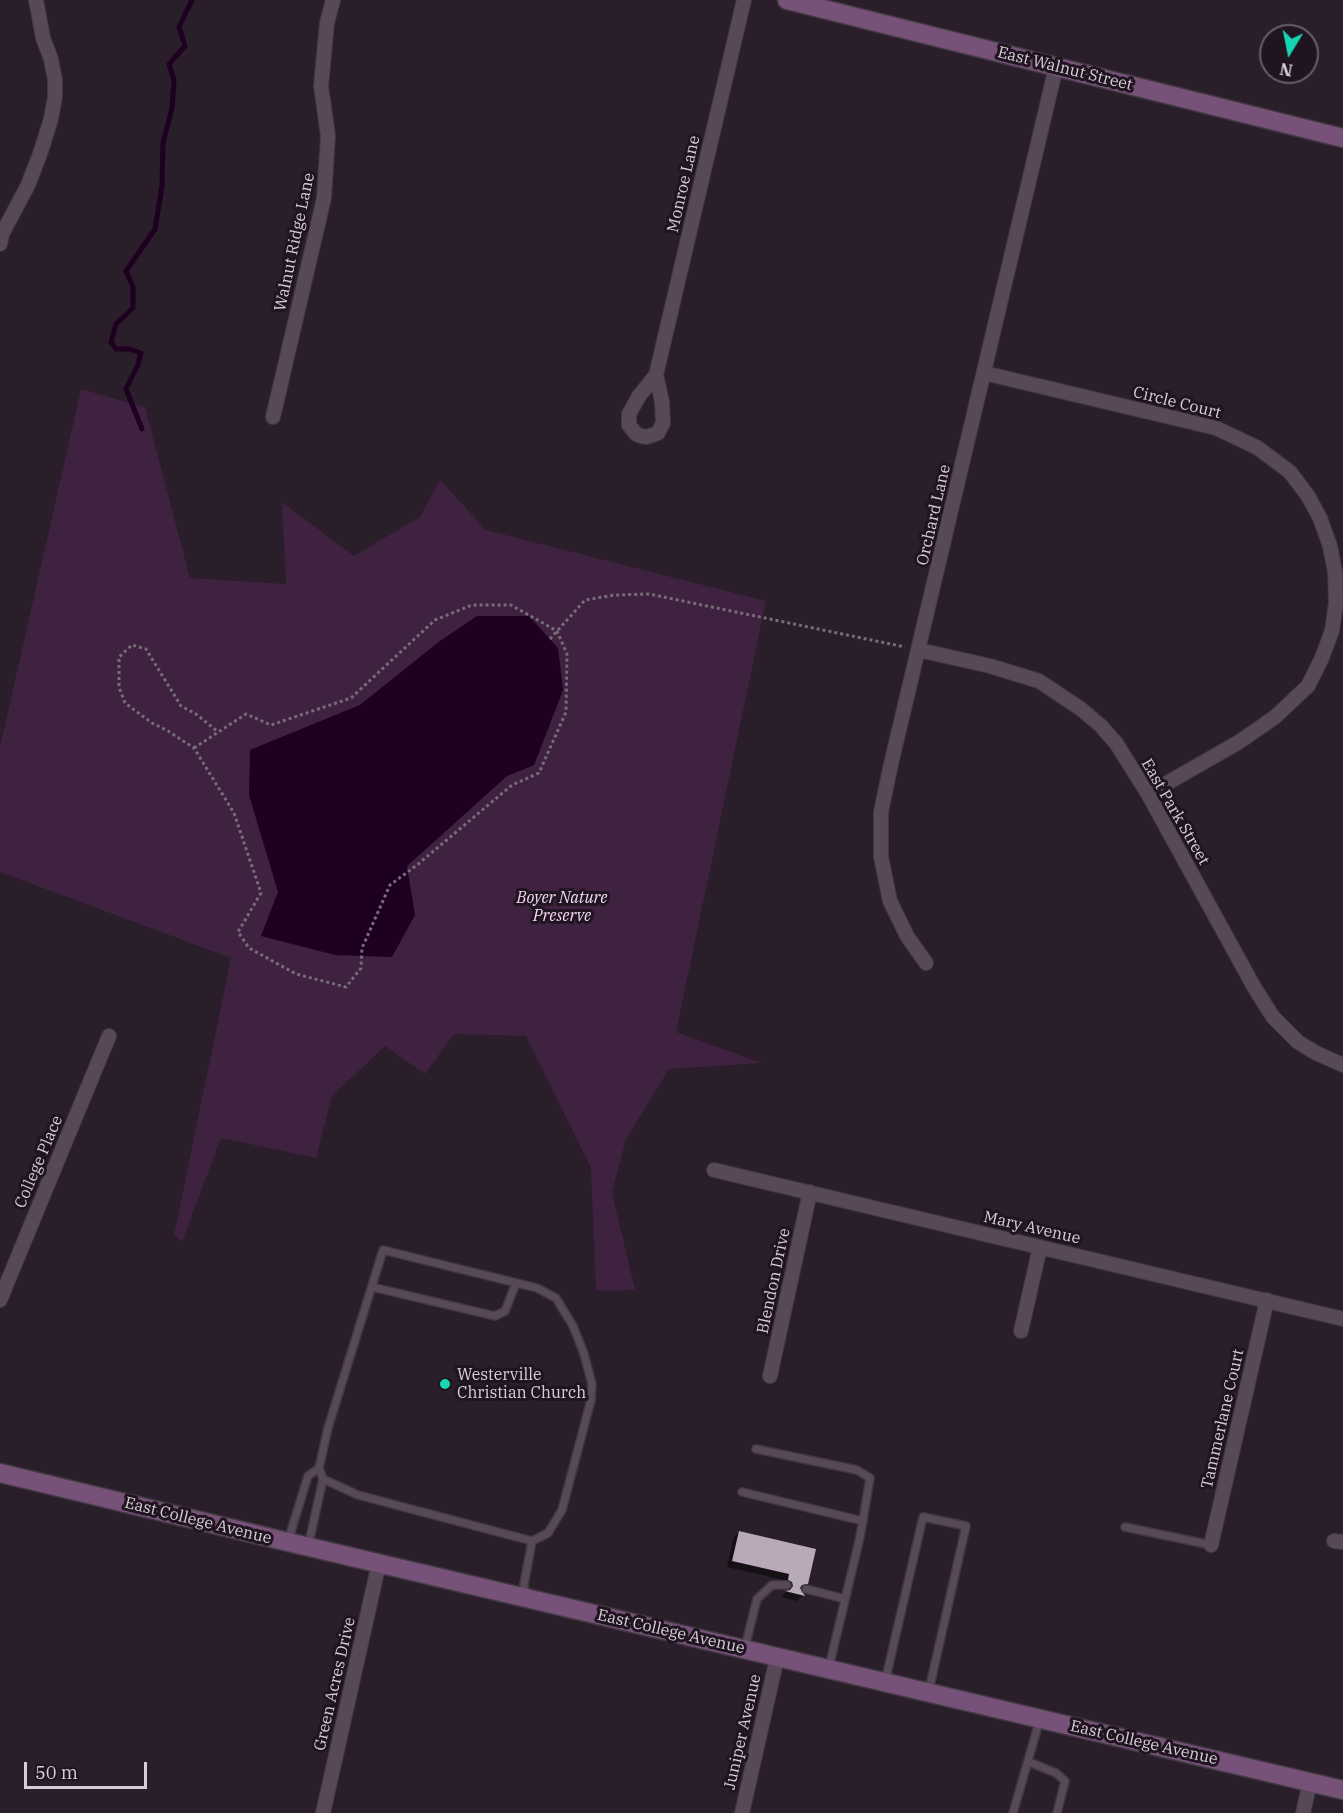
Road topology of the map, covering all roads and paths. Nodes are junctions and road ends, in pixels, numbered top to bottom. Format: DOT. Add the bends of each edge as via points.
graph roads {
  1 [pos="36,0"];
  2 [pos="333,0"];
  3 [pos="744,0"];
  4 [pos="787,0"];
  5 [pos="1056,67"];
  6 [pos="1343,138"];
  7 [pos="0,244"];
  8 [pos="984,374"];
  9 [pos="656,375"];
  10 [pos="273,417"];
  11 [pos="557,631"];
  12 [pos="550,639"];
  13 [pos="919,650"];
  14 [pos="217,731"];
  15 [pos="194,748"];
  16 [pos="1148,794"];
  17 [pos="927,963"];
  18 [pos="109,1036"];
  19 [pos="1343,1065"];
  20 [pos="714,1170"];
  21 [pos="810,1192"];
  22 [pos="1040,1247"];
  23 [pos="516,1283"];
  24 [pos="372,1287"];
  25 [pos="0,1300"];
  26 [pos="1267,1300"];
  27 [pos="1343,1318"];
  28 [pos="1021,1331"];
  29 [pos="770,1376"];
  30 [pos="756,1449"];
  31 [pos="319,1468"];
  32 [pos="0,1473"];
  33 [pos="323,1479"];
  34 [pos="742,1492"];
  35 [pos="863,1521"];
  36 [pos="1125,1527"];
  37 [pos="532,1541"];
  38 [pos="288,1542"];
  39 [pos="1212,1545"];
  40 [pos="308,1547"];
  41 [pos="379,1563"];
  42 [pos="787,1585"];
  43 [pos="806,1589"];
  44 [pos="526,1598"];
  45 [pos="845,1599"];
  46 [pos="744,1650"];
  47 [pos="777,1658"];
  48 [pos="828,1670"];
  49 [pos="884,1683"];
  50 [pos="928,1693"];
  51 [pos="1040,1719"];
  52 [pos="1029,1762"];
  53 [pos="1310,1782"];
  54 [pos="1343,1790"];
  55 [pos="322,1813"];
  56 [pos="742,1813"];
  57 [pos="1013,1813"];
  58 [pos="1057,1813"];
  59 [pos="1303,1813"];
  1 -- 7 [label="street" via="51,59 55,97 40,154"];
  2 -- 10 [label="street, Walnut Ridge Lane" via="321,86 328,136 324,198"];
  3 -- 9 [label="street, Monroe Lane"];
  4 -- 5 [label="street, East Walnut Street"];
  5 -- 6 [label="street, East Walnut Street"];
  5 -- 8 [label="street, Orchard Lane"];
  8 -- 13 [label="street, Orchard Lane"];
  8 -- 16 [label="street, Circle Court" via="1216,428 1258,448 1290,472 1320,518 1335,572 1336,602 1332,631 1308,686 1275,717 1239,742"];
  11 -- 12 [label="path"];
  11 -- 13 [label="path" via="585,600 649,594"];
  11 -- 15 [label="path" via="511,605 472,605 435,620 351,698 271,725 246,714"];
  11 -- 15 [label="path" via="567,654 566,712 539,773 512,785 390,885 362,948 361,968 346,987 296,974 249,948 237,932 261,893 234,813"];
  13 -- 16 [label="street, East Park Street" via="1039,681 1101,726"];
  13 -- 17 [label="street, Orchard Lane" via="881,812 881,857 890,900 906,936"];
  14 -- 15 [label="path" via="181,706 146,650 132,645 119,657 119,687 125,703"];
  16 -- 19 [label="street, East Park Street" via="1273,1017 1298,1042"];
  18 -- 25 [label="street, College Place"];
  20 -- 21 [label="street, Mary Avenue"];
  21 -- 22 [label="street, Mary Avenue"];
  21 -- 29 [label="street, Blendon Drive"];
  22 -- 26 [label="street, Mary Avenue"];
  22 -- 28 [label="street"];
  23 -- 24 [label="lane" via="505,1311 495,1316"];
  23 -- 24 [label="lane" via="383,1250"];
  23 -- 37 [label="lane" via="556,1298 573,1326 592,1384 562,1510 548,1533"];
  24 -- 31 [label="lane"];
  26 -- 27 [label="street, Mary Avenue"];
  26 -- 39 [label="street, Tammerlane Court"];
  30 -- 35 [label="lane" via="857,1470 870,1478"];
  31 -- 33 [label="lane"];
  31 -- 38 [label="lane" via="308,1476"];
  32 -- 38 [label="street, East College Avenue"];
  33 -- 37 [label="lane" via="358,1495"];
  33 -- 40 [label="lane"];
  34 -- 35 [label="lane"];
  35 -- 45 [label="lane"];
  36 -- 39 [label="lane"];
  37 -- 44 [label="lane" via="524,1584"];
  38 -- 40 [label="street, East College Avenue"];
  40 -- 41 [label="street, East College Avenue"];
  41 -- 44 [label="street, East College Avenue"];
  41 -- 55 [label="street, Green Acres Drive"];
  42 -- 46 [label="lane" via="772,1585 757,1599"];
  43 -- 45 [label="lane"];
  44 -- 46 [label="street, East College Avenue"];
  45 -- 48 [label="lane"];
  46 -- 47 [label="street, East College Avenue"];
  47 -- 48 [label="street, East College Avenue"];
  47 -- 56 [label="street, Juniper Avenue"];
  48 -- 49 [label="street, East College Avenue"];
  49 -- 50 [label="street, East College Avenue"];
  49 -- 50 [label="lane" via="923,1517 966,1526"];
  50 -- 51 [label="street, East College Avenue"];
  51 -- 52 [label="lane"];
  51 -- 53 [label="street, East College Avenue"];
  52 -- 57 [label="lane"];
  52 -- 58 [label="lane" via="1065,1781"];
  53 -- 54 [label="street, East College Avenue"];
  53 -- 59 [label="street"];
}
